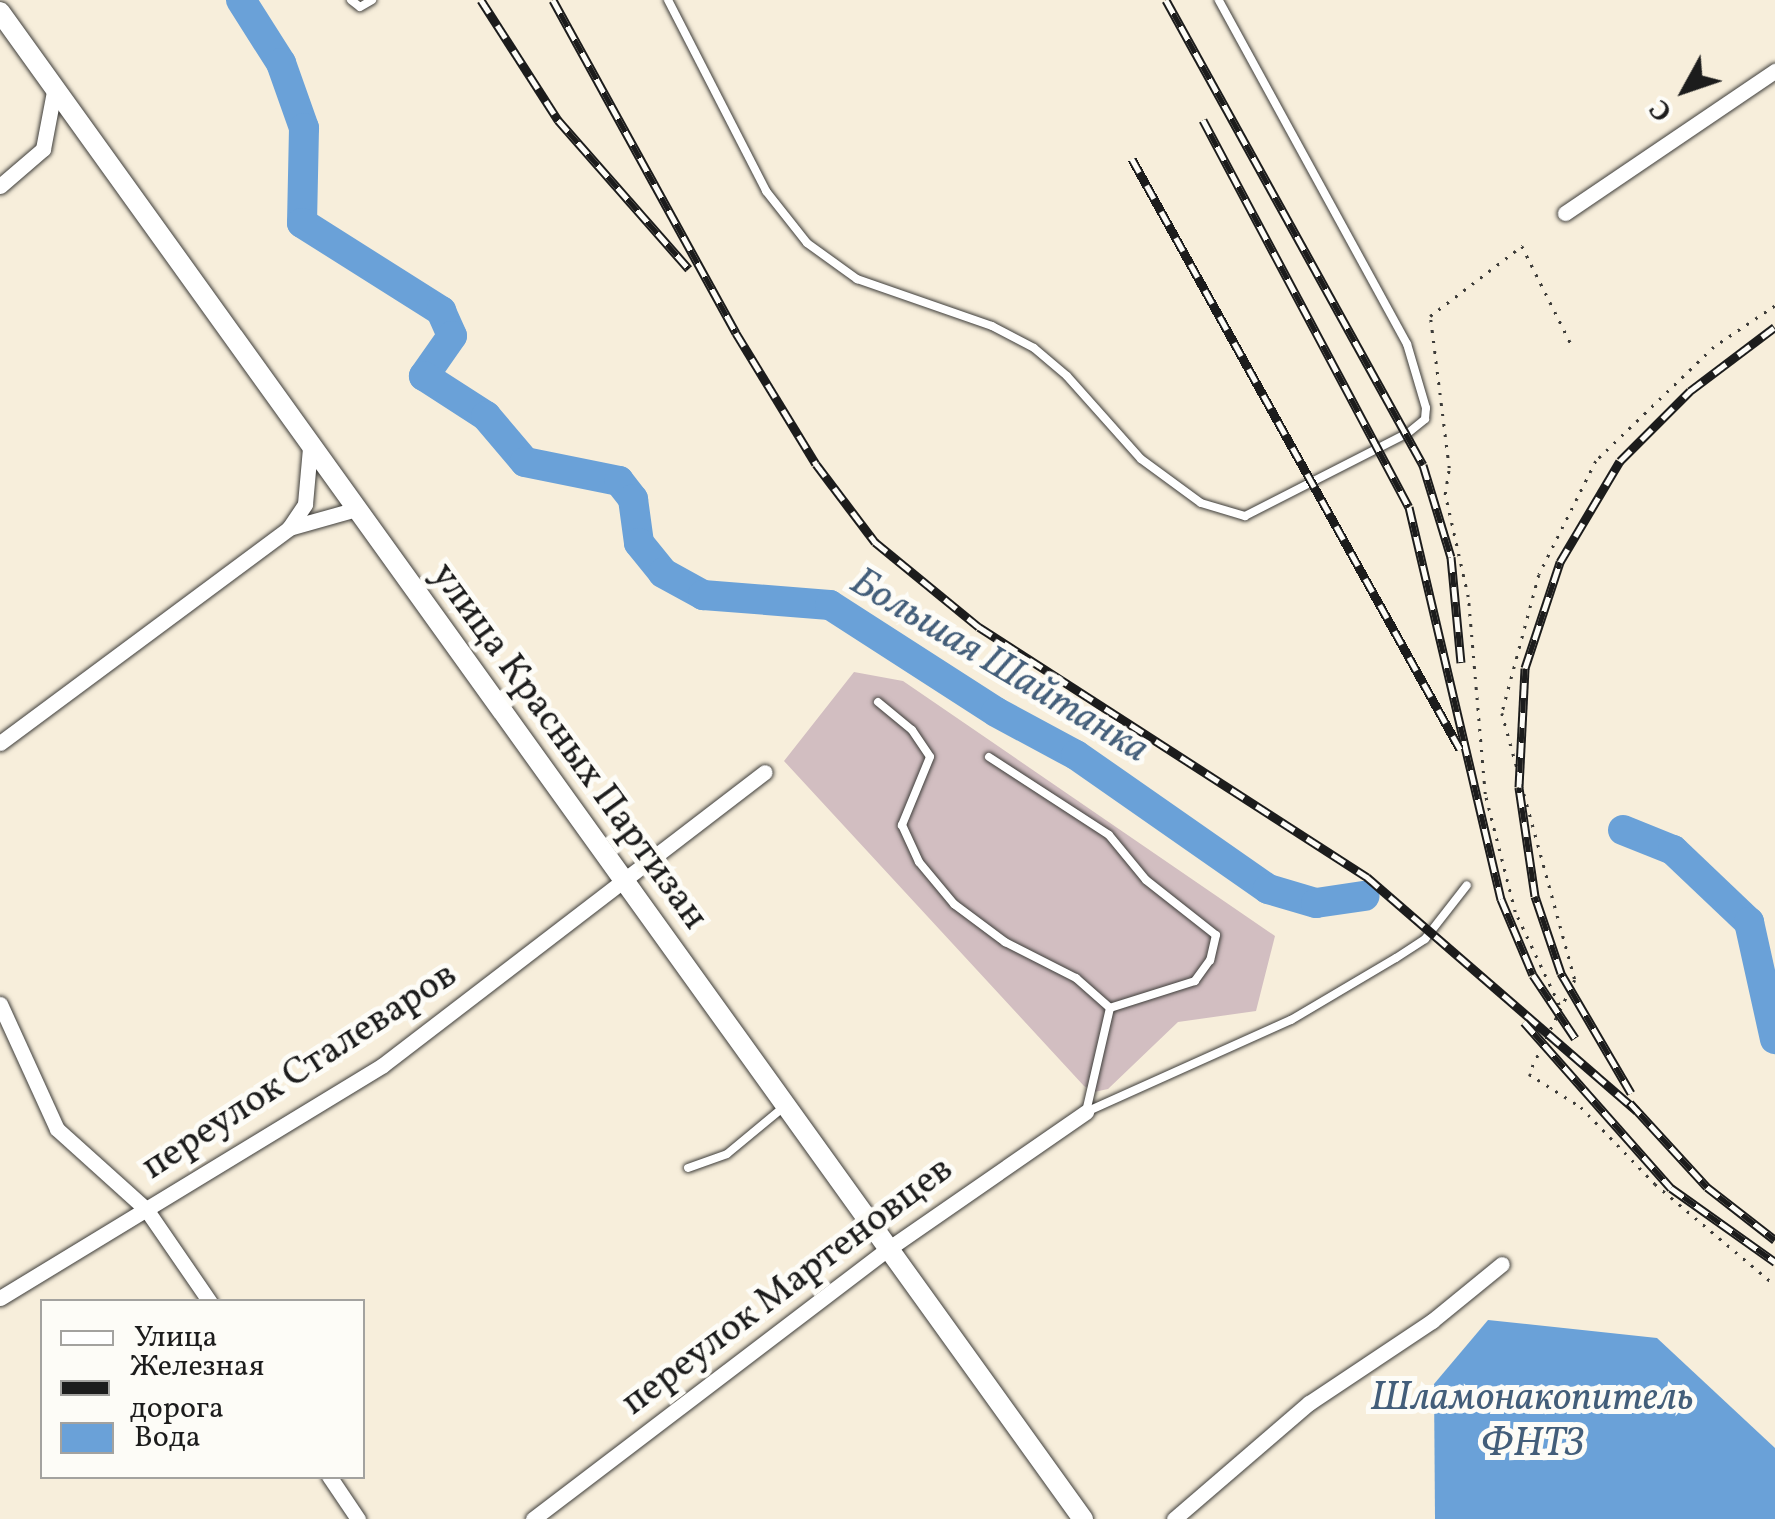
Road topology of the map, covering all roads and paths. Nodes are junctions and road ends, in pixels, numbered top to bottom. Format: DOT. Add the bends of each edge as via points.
graph roads {
  1 [pos="350,0"];
  2 [pos="372,0"];
  3 [pos="668,0"];
  4 [pos="1218,0"];
  5 [pos="0,12"];
  6 [pos="1775,71"];
  7 [pos="55,84"];
  8 [pos="0,186"];
  9 [pos="1566,213"];
  10 [pos="1775,306"];
  11 [pos="1573,348"];
  12 [pos="310,448"];
  13 [pos="353,510"];
  14 [pos="289,528"];
  15 [pos="878,702"];
  16 [pos="0,743"];
  17 [pos="989,757"];
  18 [pos="766,772"];
  19 [pos="623,882"];
  20 [pos="1467,884"];
  21 [pos="0,1004"];
  22 [pos="1560,1007"];
  23 [pos="1110,1008"];
  24 [pos="785,1106"];
  25 [pos="1086,1112"];
  26 [pos="688,1168"];
  27 [pos="146,1209"];
  28 [pos="888,1249"];
  29 [pos="1502,1264"];
  30 [pos="1775,1285"];
  31 [pos="0,1298"];
  32 [pos="208,1299"];
  33 [pos="331,1479"];
  34 [pos="358,1519"];
  35 [pos="533,1519"];
  36 [pos="1083,1519"];
  37 [pos="1174,1519"];
  1 -- 2 [label="lane" via="360,8"];
  3 -- 4 [label="lane" via="766,191 806,243 870,284 992,326 1034,348 1068,376 1141,459 1202,503 1245,516 1408,433 1425,419 1426,408 1407,344"];
  5 -- 7 [label="street, улица Красных Партизан"];
  6 -- 9 [label="street"];
  7 -- 8 [label="street" via="43,148"];
  7 -- 12 [label="street, улица Красных Партизан"];
  10 -- 22 [label="path" via="1714,347 1596,460 1539,575 1502,714 1575,980"];
  11 -- 22 [label="path" via="1522,246 1430,316 1449,468 1445,494 1468,597 1485,794 1514,912"];
  12 -- 13 [label="street, улица Красных Партизан"];
  12 -- 14 [label="street" via="304,504"];
  13 -- 14 [label="street"];
  13 -- 19 [label="street, улица Красных Партизан"];
  14 -- 16 [label="street"];
  15 -- 23 [label="lane" via="912,730 930,757 902,825 919,862 954,904 1006,942 1076,978"];
  17 -- 23 [label="lane" via="1108,834 1146,880 1216,935 1196,982"];
  18 -- 19 [label="street, переулок Сталеваров"];
  19 -- 24 [label="street, улица Красных Партизан"];
  19 -- 27 [label="street, переулок Сталеваров" via="447,1021"];
  20 -- 25 [label="lane" via="1425,939 1396,958 1291,1020"];
  21 -- 27 [label="street" via="57,1129"];
  22 -- 30 [label="path" via="1529,1074 1580,1108 1654,1184"];
  23 -- 25 [label="lane"];
  24 -- 26 [label="lane" via="727,1154"];
  24 -- 28 [label="street, улица Красных Партизан"];
  25 -- 28 [label="street, переулок Мартеновцев"];
  27 -- 31 [label="street, переулок Сталеваров"];
  27 -- 32 [label="street"];
  28 -- 35 [label="street, переулок Мартеновцев"];
  28 -- 36 [label="street, улица Красных Партизан"];
  29 -- 37 [label="street" via="1432,1321 1309,1403"];
  33 -- 34 [label="street"];
}
